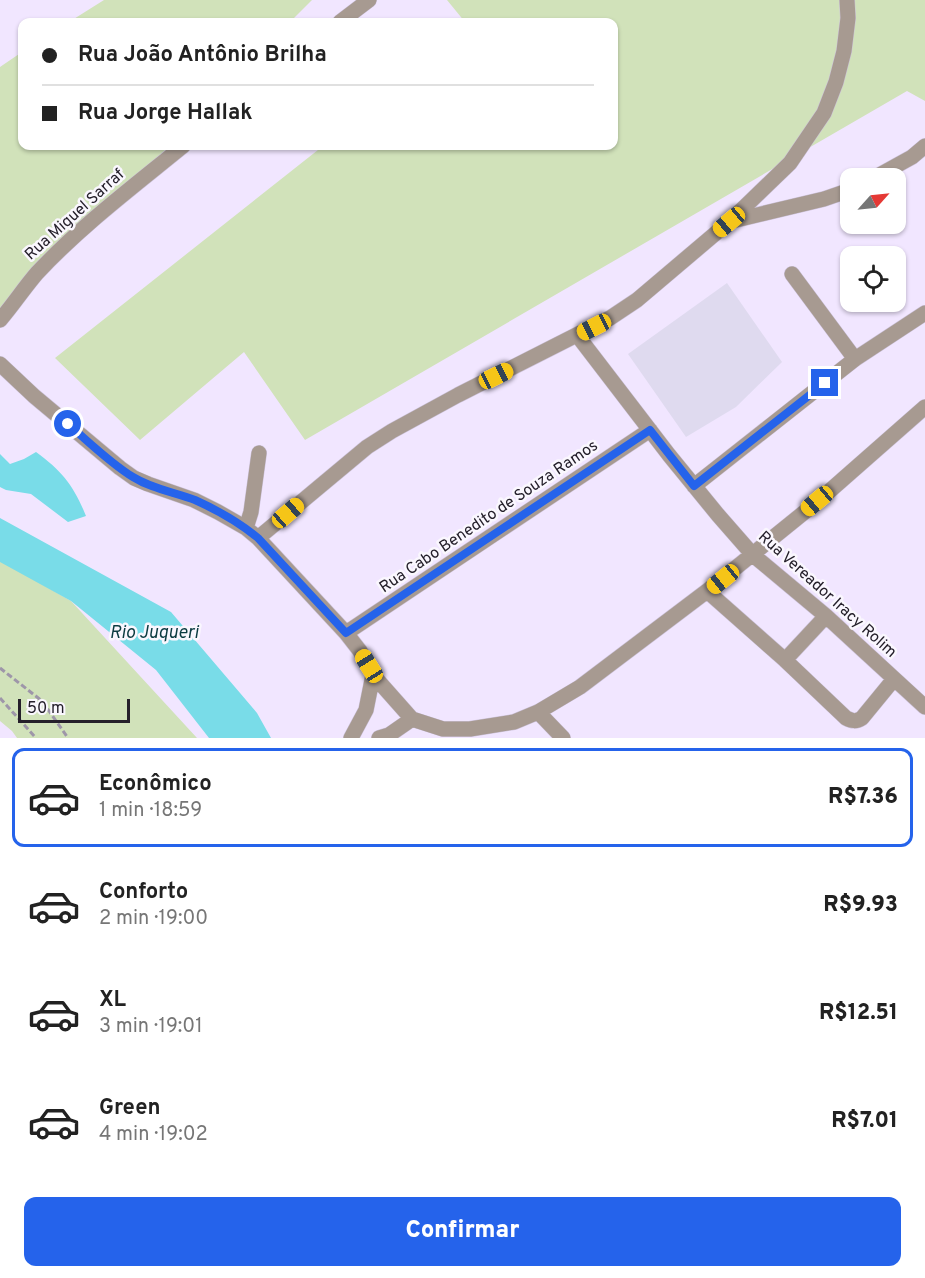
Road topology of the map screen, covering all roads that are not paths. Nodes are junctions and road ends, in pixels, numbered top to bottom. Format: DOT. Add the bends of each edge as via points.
graph roads {
  1 [pos="369,0"];
  2 [pos="847,0"];
  3 [pos="345,18"];
  4 [pos="925,146"];
  5 [pos="178,150"];
  6 [pos="892,168"];
  7 [pos="840,193"];
  8 [pos="729,222"];
  9 [pos="792,274"];
  10 [pos="925,313"];
  11 [pos="0,320"];
  12 [pos="577,335"];
  13 [pos="855,359"];
  14 [pos="0,364"];
  15 [pos="925,407"];
  16 [pos="650,430"];
  17 [pos="259,453"];
  18 [pos="694,486"];
  19 [pos="252,533"];
  20 [pos="753,555"];
  21 [pos="707,591"];
  22 [pos="826,616"];
  23 [pos="346,633"];
  24 [pos="785,660"];
  25 [pos="373,675"];
  26 [pos="894,679"];
  27 [pos="925,707"];
  28 [pos="538,712"];
  29 [pos="412,719"];
  30 [pos="351,738"];
  31 [pos="379,738"];
  32 [pos="563,738"];
  1 -- 3 [label="street"];
  2 -- 8 [label="street" via="844,51 824,113 790,163"];
  4 -- 6 [label="street"];
  5 -- 11 [label="street, Rua Miguel Sarraf" via="88,224 38,272"];
  7 -- 8 [label="street"];
  8 -- 12 [label="street" via="637,300"];
  9 -- 13 [label="street"];
  10 -- 13 [label="street"];
  12 -- 16 [label="street, Rua Vereador Iracy Rolim"];
  12 -- 19 [label="street" via="392,431"];
  13 -- 18 [label="street"];
  14 -- 19 [label="street" via="134,478 194,500"];
  15 -- 20 [label="street"];
  16 -- 18 [label="street, Rua Vereador Iracy Rolim"];
  16 -- 23 [label="street, Rua Cabo Benedito de Souza Ramos"];
  17 -- 19 [label="street"];
  18 -- 20 [label="street, Rua Vereador Iracy Rolim"];
  19 -- 23 [label="street"];
  20 -- 21 [label="street"];
  20 -- 22 [label="street, Rua Vereador Iracy Rolim"];
  21 -- 24 [label="street"];
  21 -- 28 [label="street" via="580,687"];
  22 -- 24 [label="street"];
  22 -- 26 [label="street, Rua Vereador Iracy Rolim"];
  23 -- 25 [label="street"];
  24 -- 26 [label="street" via="852,721 862,717"];
  25 -- 29 [label="street"];
  25 -- 30 [label="street" via="366,710"];
  26 -- 27 [label="street, Rua Vereador Iracy Rolim"];
  28 -- 29 [label="street" via="514,722 470,729 443,729"];
  28 -- 32 [label="street"];
  29 -- 31 [label="street"];
}
